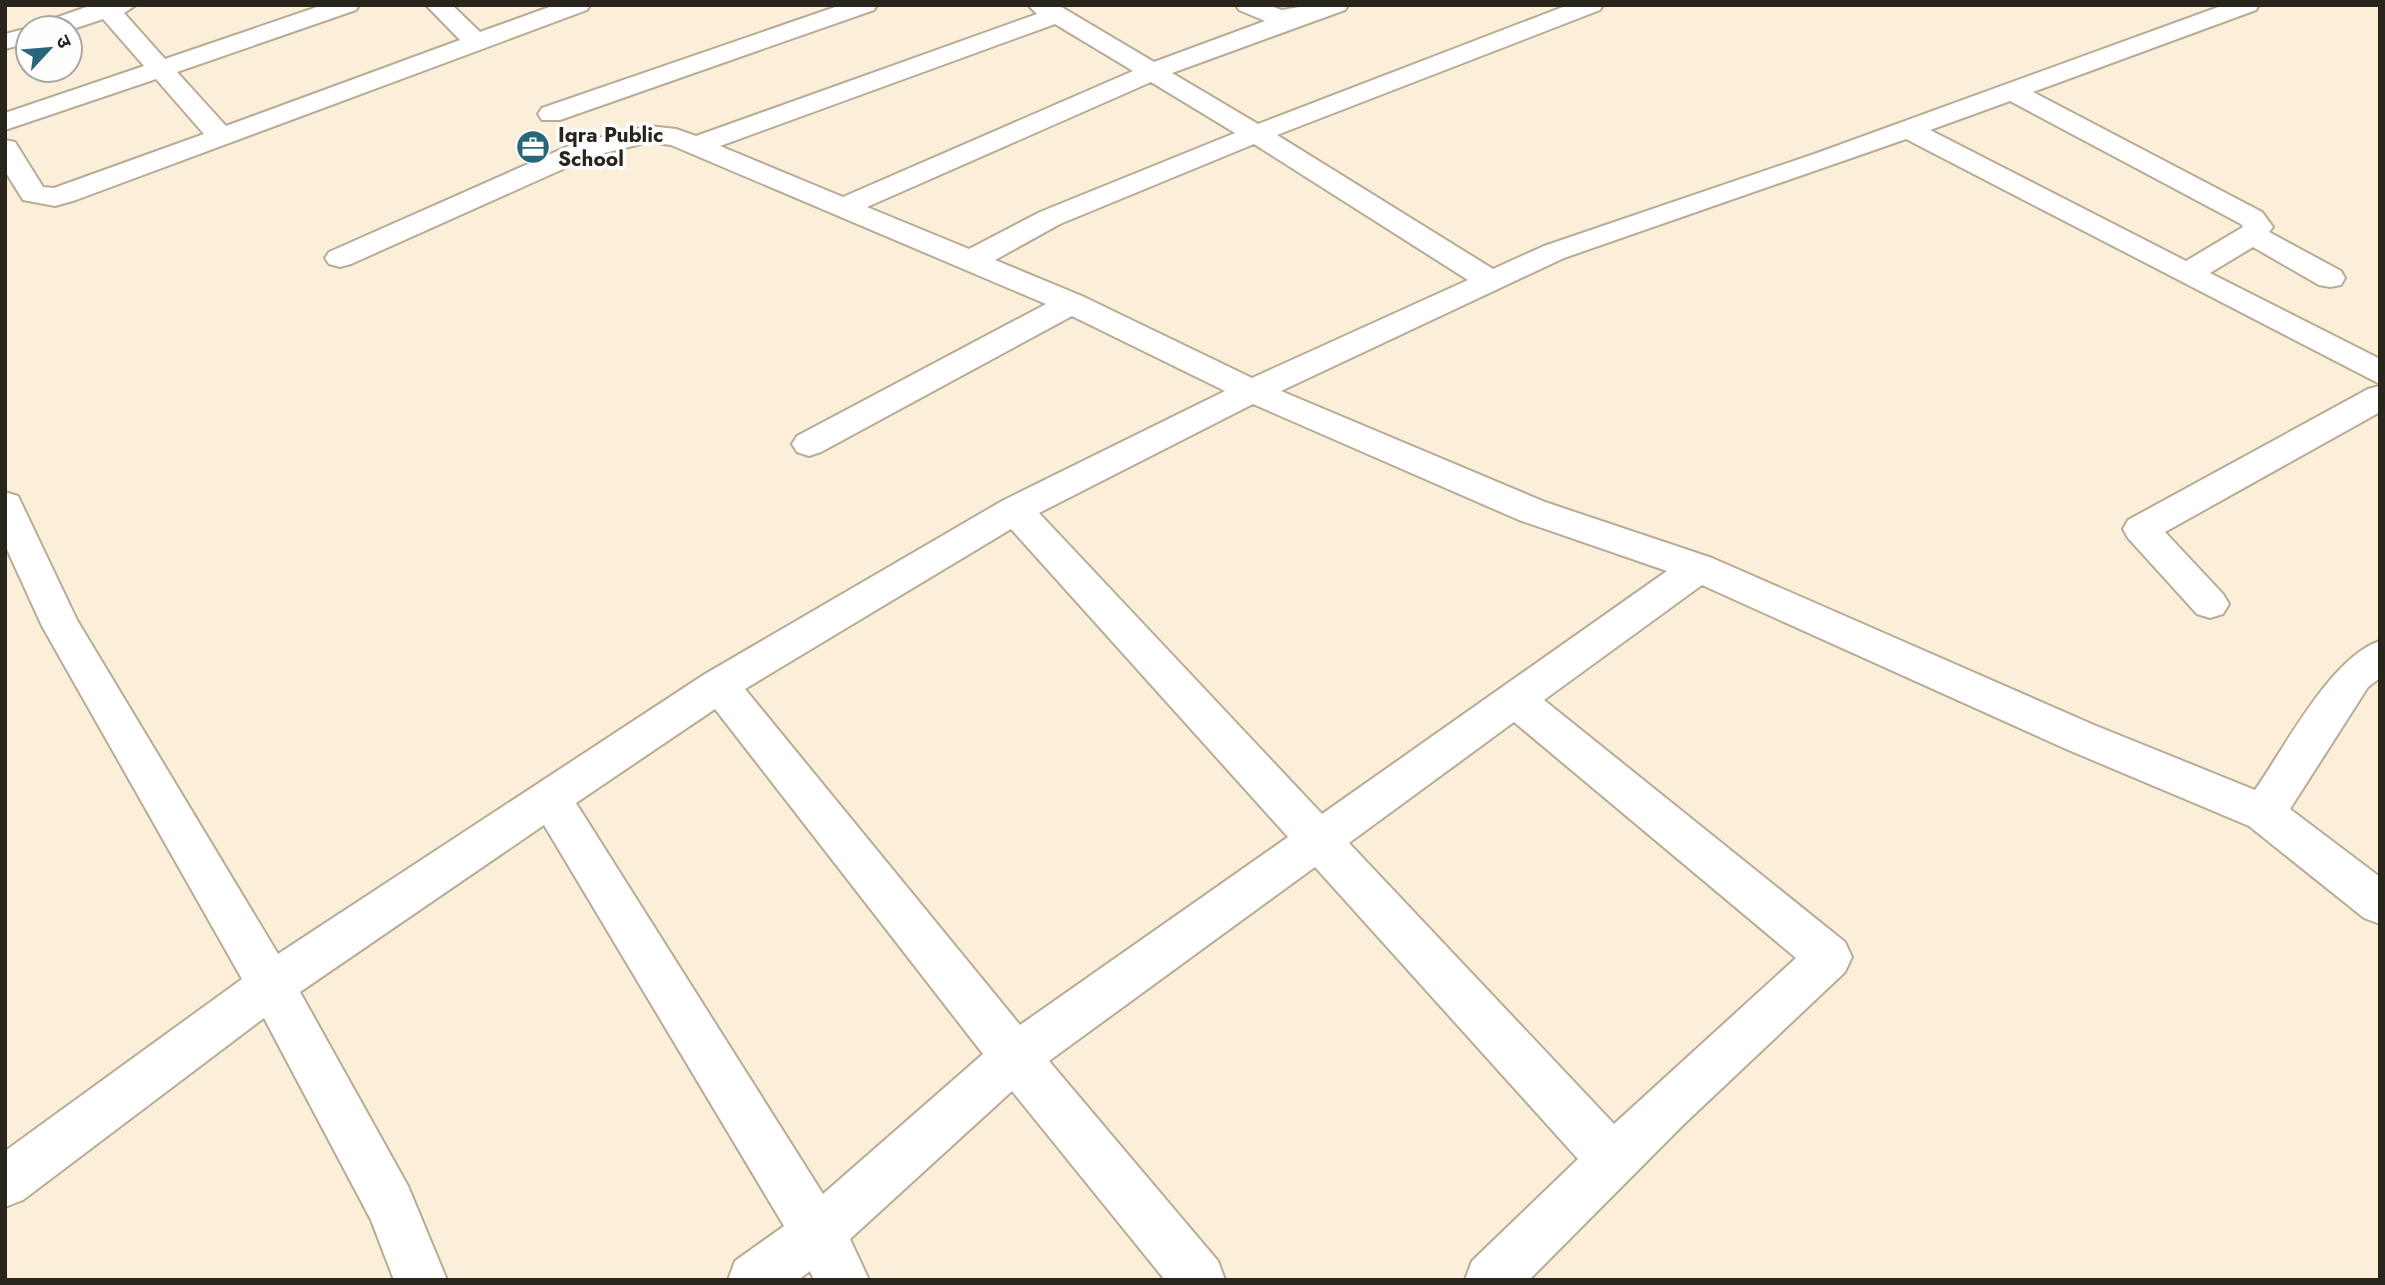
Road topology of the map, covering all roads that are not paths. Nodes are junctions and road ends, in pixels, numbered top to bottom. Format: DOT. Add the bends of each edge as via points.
graph roads {
  1 [pos="347,5"];
  2 [pos="438,5"];
  3 [pos="578,5"];
  4 [pos="865,5"];
  5 [pos="1248,5"];
  6 [pos="1336,5"];
  7 [pos="1591,5"];
  8 [pos="2247,5"];
  9 [pos="112,7"];
  10 [pos="1049,10"];
  11 [pos="84,16"];
  12 [pos="1293,19"];
  13 [pos="477,43"];
  14 [pos="160,69"];
  15 [pos="1152,72"];
  16 [pos="2013,92"];
  17 [pos="551,114"];
  18 [pos="5,122"];
  19 [pos="1907,129"];
  20 [pos="1256,134"];
  21 [pos="221,137"];
  22 [pos="696,145"];
  23 [pos="5,148"];
  24 [pos="845,206"];
  25 [pos="2253,235"];
  26 [pos="340,258"];
  27 [pos="970,261"];
  28 [pos="2189,272"];
  29 [pos="2330,278"];
  30 [pos="1491,281"];
  31 [pos="1071,303"];
  32 [pos="2380,373"];
  33 [pos="1252,391"];
  34 [pos="2380,397"];
  35 [pos="810,444"];
  36 [pos="5,505"];
  37 [pos="1015,510"];
  38 [pos="1699,568"];
  39 [pos="2210,604"];
  40 [pos="2380,656"];
  41 [pos="719,685"];
  42 [pos="1515,699"];
  43 [pos="551,799"];
  44 [pos="2264,813"];
  45 [pos="1317,841"];
  46 [pos="2380,904"];
  47 [pos="271,985"];
  48 [pos="1015,1057"];
  49 [pos="1613,1160"];
  50 [pos="5,1182"];
  51 [pos="818,1233"];
  52 [pos="422,1280"];
  53 [pos="754,1280"];
  54 [pos="843,1280"];
  55 [pos="1199,1280"];
  56 [pos="1491,1280"];
  1 -- 14 [label="street"];
  2 -- 13 [label="street"];
  3 -- 13 [label="street"];
  4 -- 17 [label="street"];
  5 -- 12 [label="street" via="1265,15"];
  6 -- 12 [label="street"];
  7 -- 20 [label="street"];
  8 -- 16 [label="street"];
  9 -- 11 [label="street"];
  9 -- 14 [label="street"];
  10 -- 15 [label="street"];
  10 -- 22 [label="street"];
  12 -- 15 [label="street"];
  13 -- 21 [label="street"];
  14 -- 18 [label="street"];
  14 -- 21 [label="street"];
  15 -- 20 [label="street"];
  15 -- 24 [label="street"];
  16 -- 19 [label="street"];
  16 -- 25 [label="street" via="2252,218 2258,227"];
  19 -- 28 [label="street"];
  19 -- 30 [label="street" via="1554,252"];
  20 -- 27 [label="street" via="1050,218"];
  20 -- 30 [label="street"];
  21 -- 23 [label="street" via="55,197 33,194"];
  22 -- 24 [label="street"];
  22 -- 26 [label="street" via="649,134 594,146"];
  24 -- 27 [label="street"];
  25 -- 28 [label="street"];
  25 -- 29 [label="street"];
  27 -- 31 [label="street"];
  28 -- 32 [label="street"];
  30 -- 33 [label="street"];
  31 -- 33 [label="street"];
  31 -- 35 [label="street"];
  33 -- 37 [label="street"];
  33 -- 38 [label="street" via="1532,511"];
  34 -- 39 [label="street" via="2141,530"];
  36 -- 47 [label="street" via="61,626"];
  37 -- 41 [label="street"];
  37 -- 45 [label="street"];
  38 -- 42 [label="street"];
  38 -- 44 [label="street"];
  40 -- 44 [label="street" via="2354,677"];
  41 -- 43 [label="street"];
  41 -- 48 [label="street"];
  42 -- 45 [label="street"];
  42 -- 49 [label="street" via="1829,957"];
  43 -- 47 [label="street"];
  43 -- 51 [label="street"];
  44 -- 46 [label="street"];
  45 -- 48 [label="street"];
  45 -- 49 [label="street"];
  47 -- 50 [label="street"];
  47 -- 52 [label="street" via="390,1204"];
  48 -- 51 [label="street"];
  48 -- 55 [label="street"];
  49 -- 56 [label="street"];
  51 -- 53 [label="street"];
  51 -- 54 [label="street"];
}
